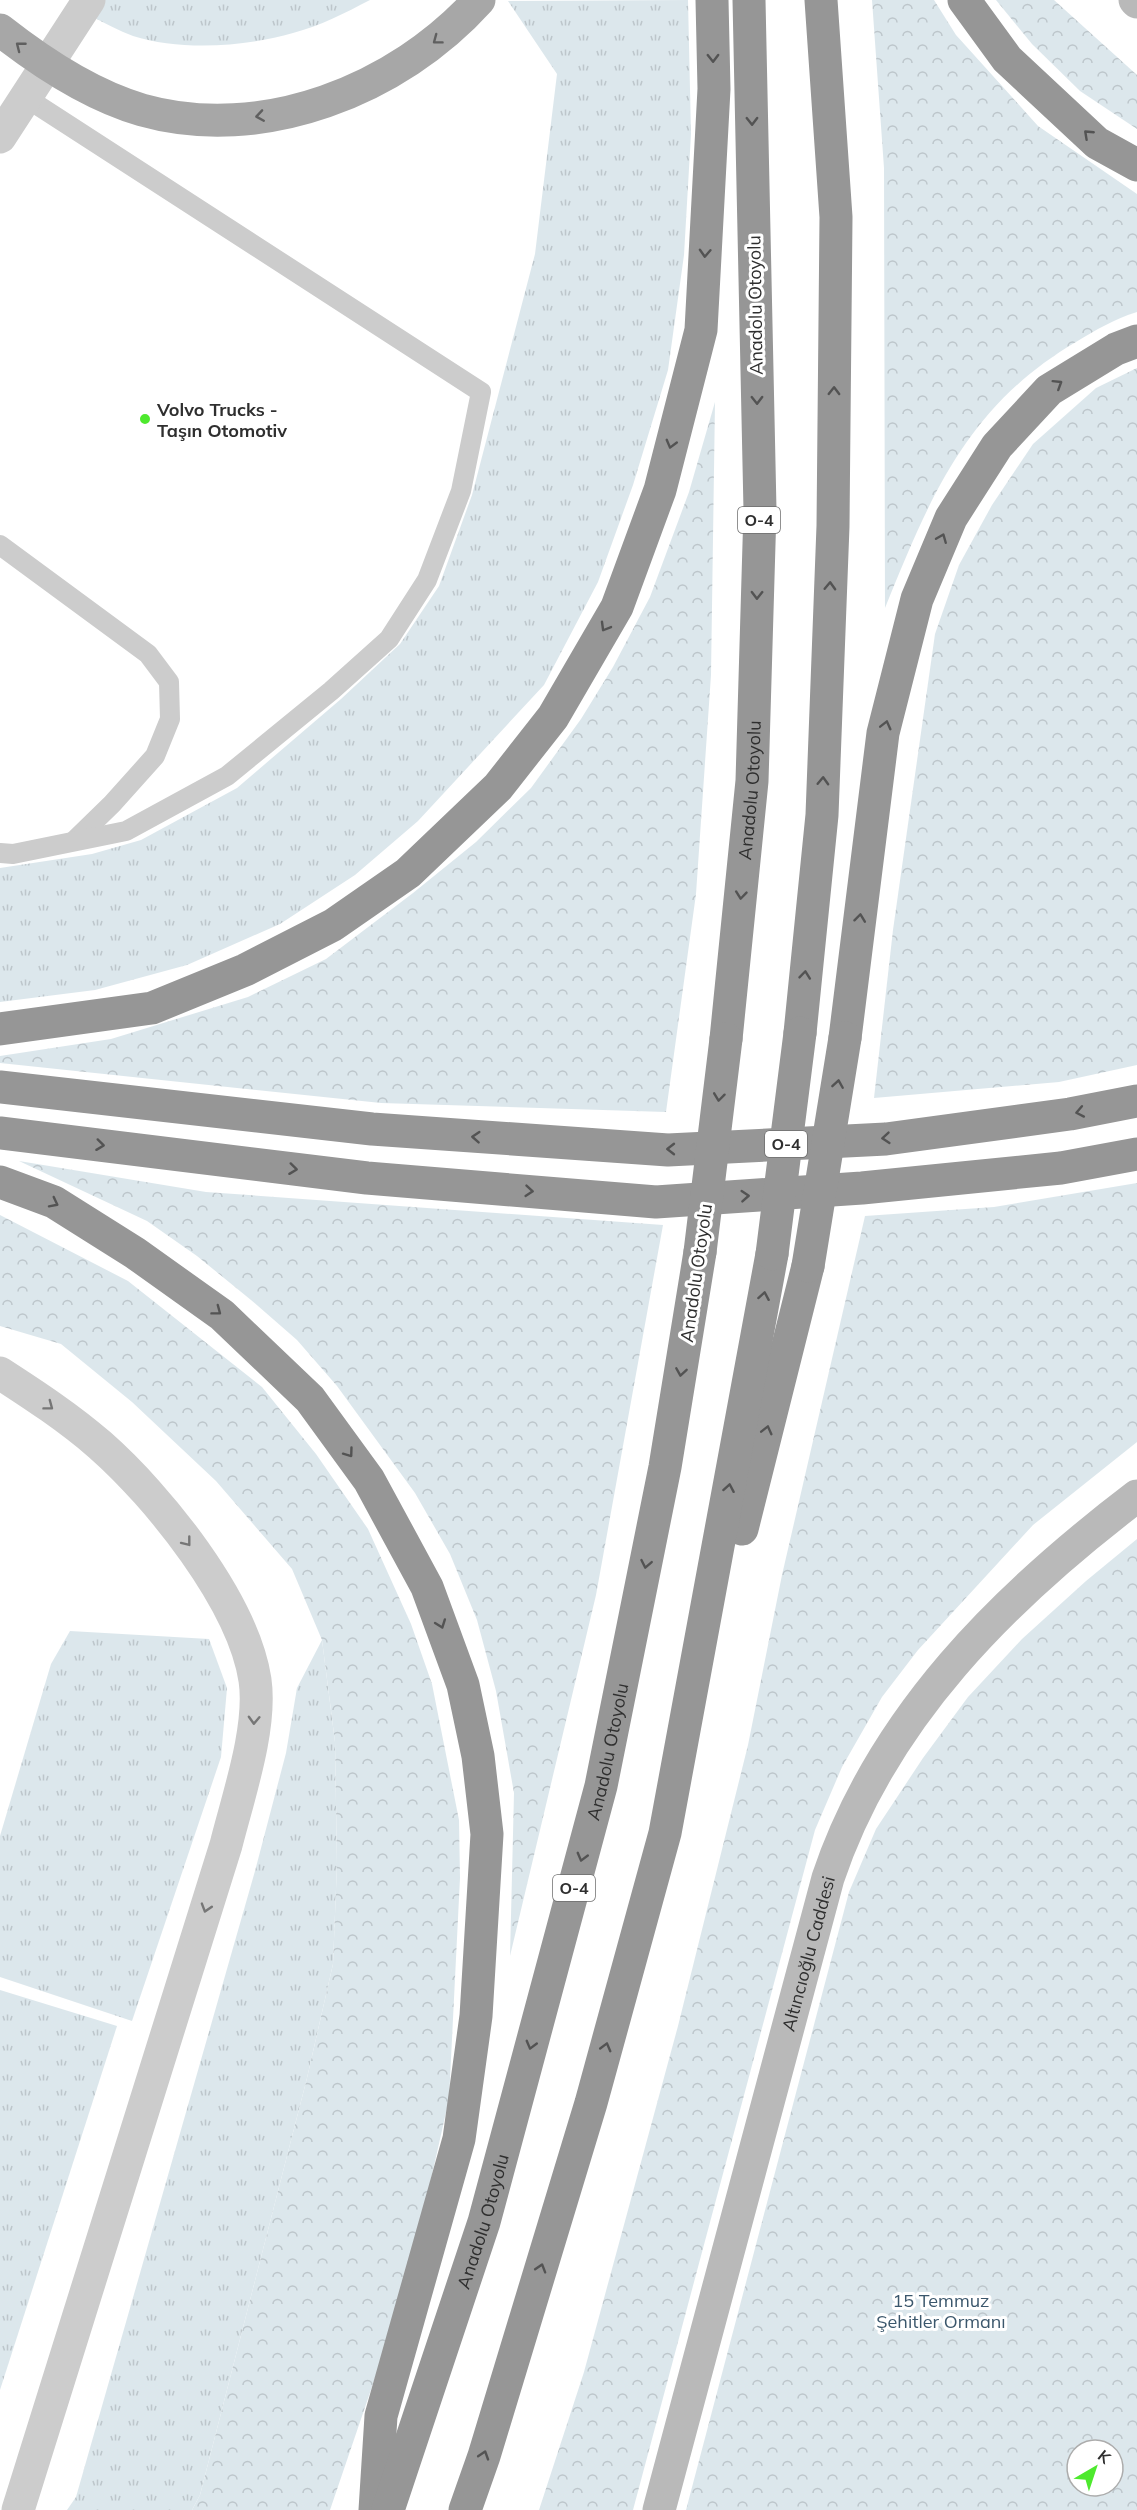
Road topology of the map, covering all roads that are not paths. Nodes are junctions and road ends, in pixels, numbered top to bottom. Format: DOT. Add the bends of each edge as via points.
graph roads {
  1 [pos="88,0"];
  2 [pos="479,0"];
  3 [pos="712,0"];
  4 [pos="749,0"];
  5 [pos="821,0"];
  6 [pos="964,0"];
  7 [pos="0,30"];
  8 [pos="25,97"];
  9 [pos="0,137"];
  10 [pos="1137,165"];
  11 [pos="1137,341"];
  12 [pos="0,545"];
  13 [pos="74,841"];
  14 [pos="0,853"];
  15 [pos="0,1029"];
  16 [pos="0,1087"];
  17 [pos="1137,1101"];
  18 [pos="0,1133"];
  19 [pos="1137,1154"];
  20 [pos="0,1182"];
  21 [pos="0,1374"];
  22 [pos="1137,1496"];
  23 [pos="665,1833"];
  24 [pos="18,2510"];
  25 [pos="375,2510"];
  26 [pos="388,2510"];
  27 [pos="465,2510"];
  28 [pos="659,2510"];
  1 -- 8 [label="street"];
  2 -- 7 [label="main road, one-way, bridge" via="456,26 368,84 304,108 244,119 174,118 140,110 63,74"];
  3 -- 15 [label="highway, one-way" via="714,89 701,330 660,489 616,607 553,717 498,787 408,873 333,925 245,970 152,1008"];
  4 -- 26 [label="highway, Anadolu Otoyolu / O-4, one-way, bridge" via="759,510 752,781 700,1252 665,1467 601,1786 484,2222"];
  23 -- 5 [label="highway, O-4, one-way, bridge" via="772,1254 822,815 833,526 836,217"];
  10 -- 6 [label="highway, one-way" via="1097,143 1007,59"];
  8 -- 9 [label="street"];
  8 -- 13 [label="lane" via="481,392 461,491 427,580 389,639 331,692 227,776 126,831"];
  23 -- 11 [label="highway, one-way, bridge" via="808,1266 845,1038 883,734 917,599 951,518 996,446 1049,390 1116,349"];
  12 -- 13 [label="lane" via="148,654 169,682 170,719 155,756"];
  13 -- 14 [label="lane" via="13,854"];
  17 -- 16 [label="highway, one-way" via="886,1139 668,1150 372,1130"];
  18 -- 19 [label="highway, one-way" via="367,1178 656,1202 862,1188 1061,1168"];
  20 -- 25 [label="highway, one-way" via="54,1202 145,1260 222,1315 310,1399 369,1480 427,1587 463,1685 478,1756 487,1834 477,2016 459,2139 381,2416"];
  21 -- 24 [label="street, one-way" via="100,1445 154,1500 212,1575 244,1641 255,1681 254,1735 226,1845"];
  22 -- 28 [label="street, Altıncıoğlu Caddesi" via="1042,1573 954,1663 873,1774 843,1836 828,1878"];
  27 -- 23 [label="highway, O-4, one-way" via="591,2103"];
}
